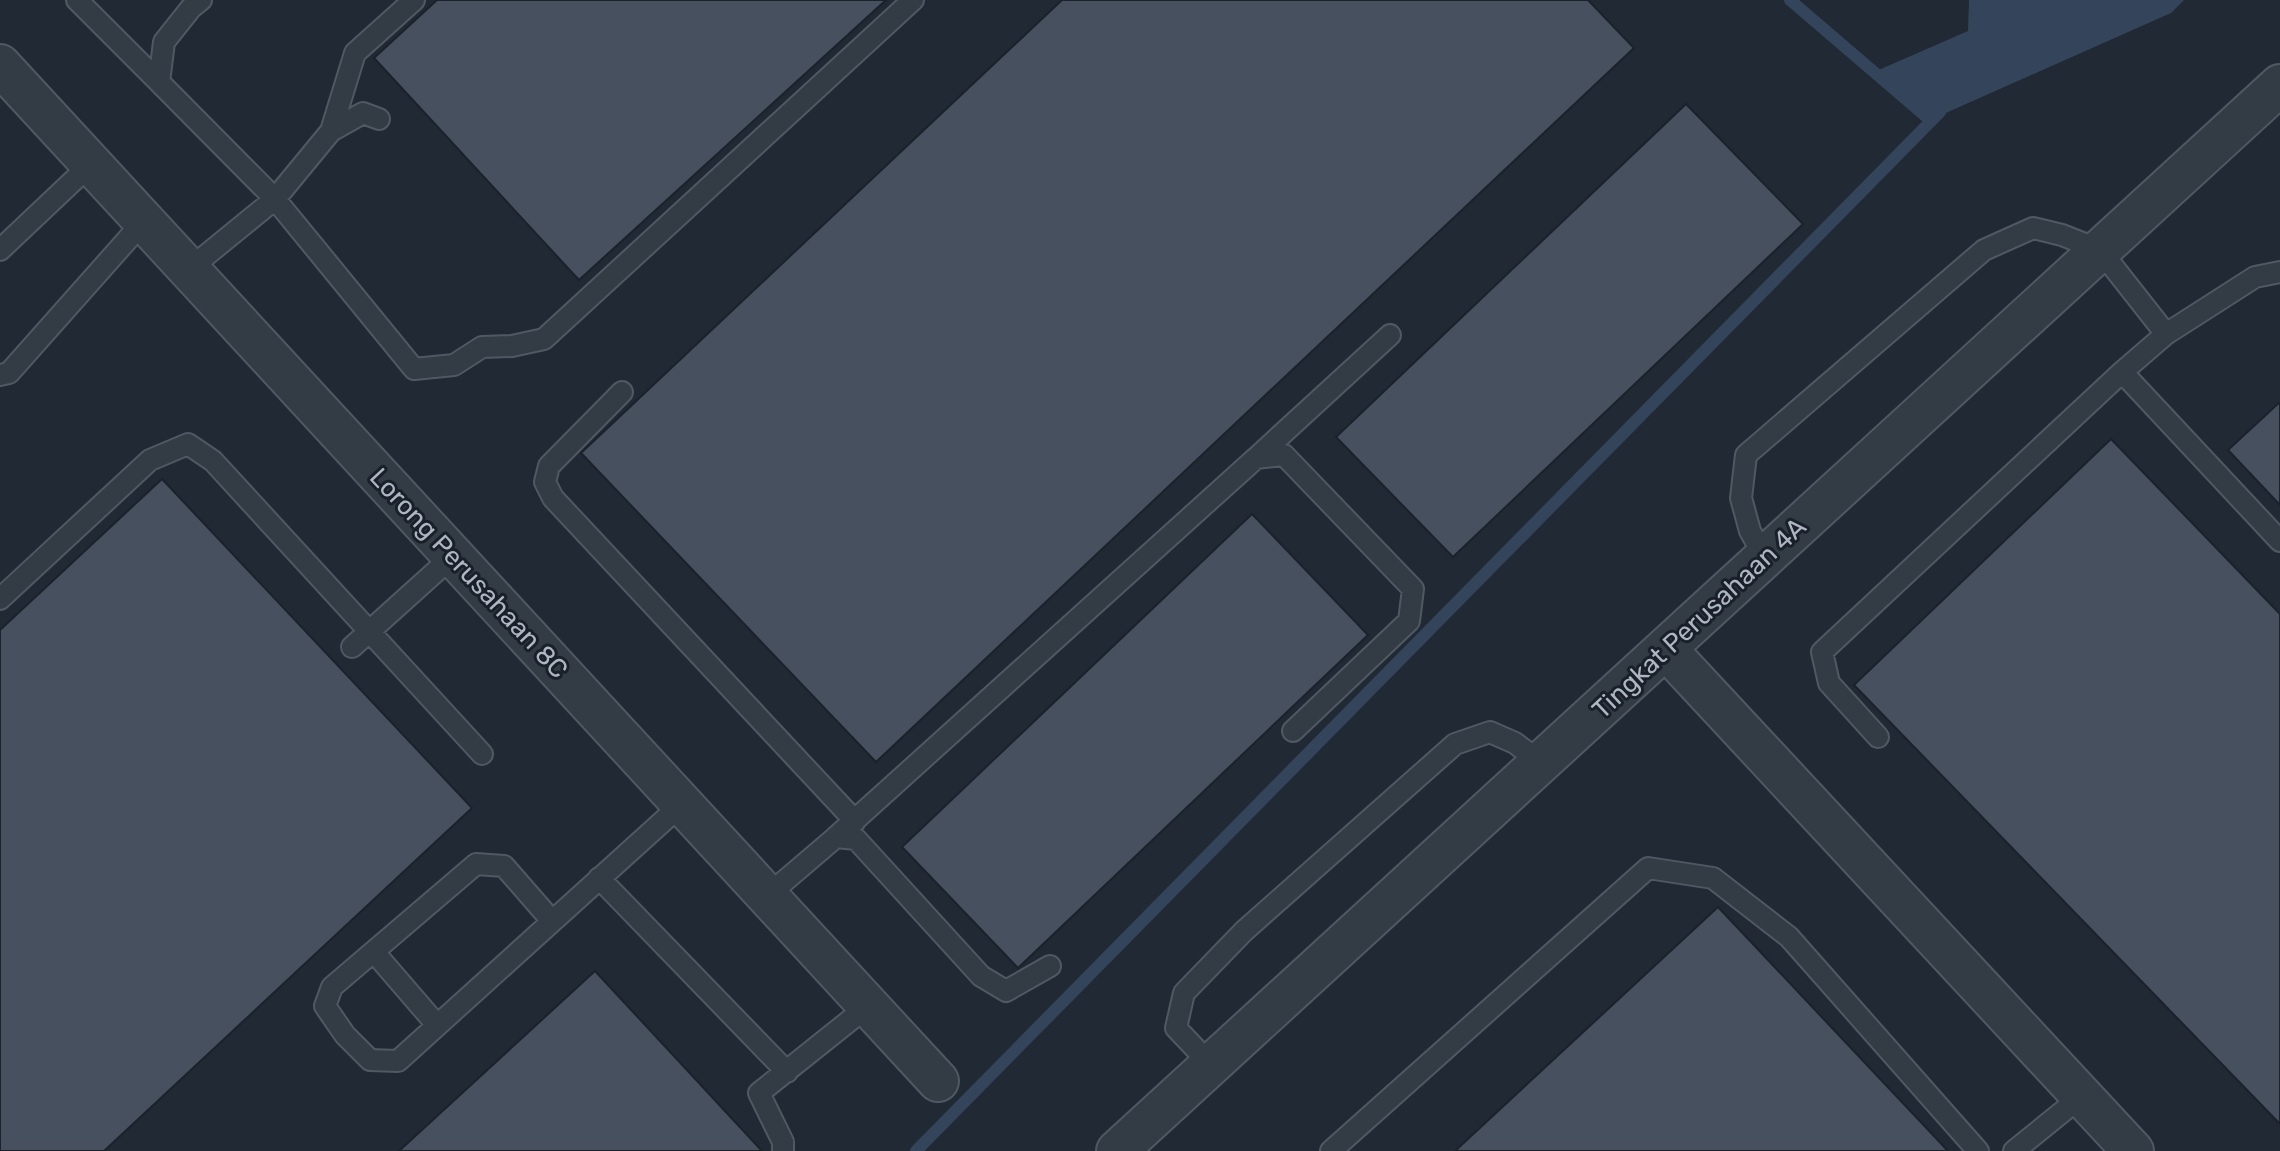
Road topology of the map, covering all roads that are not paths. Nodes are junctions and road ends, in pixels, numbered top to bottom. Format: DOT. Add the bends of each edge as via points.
graph roads {
  1 [pos="77,0"];
  2 [pos="201,0"];
  3 [pos="414,0"];
  4 [pos="913,0"];
  5 [pos="0,65"];
  6 [pos="159,82"];
  7 [pos="2280,85"];
  8 [pos="379,119"];
  9 [pos="331,131"];
  10 [pos="91,164"];
  11 [pos="275,199"];
  12 [pos="144,221"];
  13 [pos="2,245"];
  14 [pos="2100,250"];
  15 [pos="188,270"];
  16 [pos="2280,272"];
  17 [pos="2166,334"];
  18 [pos="1390,335"];
  19 [pos="2122,372"];
  20 [pos="0,375"];
  21 [pos="622,392"];
  22 [pos="1256,458"];
  23 [pos="2280,541"];
  24 [pos="453,556"];
  25 [pos="1765,558"];
  26 [pos="0,599"];
  27 [pos="370,630"];
  28 [pos="352,647"];
  29 [pos="1666,649"];
  30 [pos="1293,731"];
  31 [pos="1878,737"];
  32 [pos="482,754"];
  33 [pos="1541,763"];
  34 [pos="682,804"];
  35 [pos="855,821"];
  36 [pos="836,837"];
  37 [pos="599,878"];
  38 [pos="767,896"];
  39 [pos="552,921"];
  40 [pos="374,952"];
  41 [pos="1050,966"];
  42 [pos="868,1006"];
  43 [pos="437,1025"];
  44 [pos="1211,1065"];
  45 [pos="787,1072"];
  46 [pos="938,1081"];
  47 [pos="2082,1096"];
  48 [pos="783,1151"];
  49 [pos="1117,1151"];
  50 [pos="1331,1151"];
  51 [pos="1978,1151"];
  52 [pos="2014,1151"];
  53 [pos="2133,1151"];
  1 -- 6 [label="lane"];
  2 -- 6 [label="lane" via="164,42"];
  3 -- 9 [label="lane" via="355,53"];
  4 -- 11 [label="lane" via="544,339 482,347 454,365 414,369"];
  5 -- 10 [label="street, Lorong Perusahaan 8C"];
  6 -- 11 [label="lane"];
  7 -- 14 [label="street, Tingkat Perusahaan 4A"];
  8 -- 9 [label="lane" via="363,113"];
  9 -- 11 [label="lane"];
  10 -- 12 [label="street, Lorong Perusahaan 8C"];
  10 -- 13 [label="lane"];
  11 -- 15 [label="lane"];
  12 -- 15 [label="street, Lorong Perusahaan 8C"];
  12 -- 20 [label="lane" via="9,373"];
  14 -- 17 [label="lane"];
  14 -- 25 [label="street, Tingkat Perusahaan 4A"];
  14 -- 25 [label="lane" via="2033,228 1984,250 1746,455 1741,498"];
  15 -- 24 [label="street, Lorong Perusahaan 8C"];
  16 -- 17 [label="lane" via="2255,277"];
  17 -- 19 [label="lane"];
  18 -- 22 [label="lane"];
  19 -- 23 [label="lane"];
  19 -- 31 [label="lane" via="1822,652 1829,683"];
  21 -- 35 [label="lane" via="549,466 545,482 553,498"];
  22 -- 30 [label="lane" via="1284,455 1413,589 1409,621"];
  22 -- 35 [label="lane"];
  24 -- 27 [label="lane"];
  24 -- 34 [label="street, Lorong Perusahaan 8C"];
  25 -- 29 [label="street, Tingkat Perusahaan 4A"];
  26 -- 27 [label="lane" via="150,460 188,444 213,461"];
  27 -- 28 [label="lane"];
  27 -- 32 [label="lane"];
  29 -- 33 [label="street, Tingkat Perusahaan 4A"];
  29 -- 47 [label="street"];
  33 -- 44 [label="street, Tingkat Perusahaan 4A"];
  33 -- 44 [label="lane" via="1490,732 1455,744 1244,931 1184,993 1176,1028"];
  34 -- 37 [label="lane"];
  34 -- 38 [label="street, Lorong Perusahaan 8C"];
  35 -- 36 [label="lane"];
  36 -- 38 [label="lane"];
  36 -- 41 [label="lane" via="856,839 981,976 1006,991"];
  37 -- 39 [label="lane"];
  37 -- 45 [label="lane"];
  38 -- 42 [label="street, Lorong Perusahaan 8C"];
  39 -- 40 [label="lane" via="504,866 476,864"];
  39 -- 43 [label="lane"];
  40 -- 43 [label="lane"];
  40 -- 43 [label="lane" via="332,987 325,1006 345,1035 370,1060 398,1061"];
  42 -- 45 [label="lane"];
  42 -- 46 [label="street, Lorong Perusahaan 8C"];
  44 -- 49 [label="street, Tingkat Perusahaan 4A"];
  45 -- 48 [label="lane" via="759,1093"];
  47 -- 52 [label="lane"];
  47 -- 53 [label="street"];
  50 -- 51 [label="lane" via="1648,868 1713,878 1789,937"];
}
